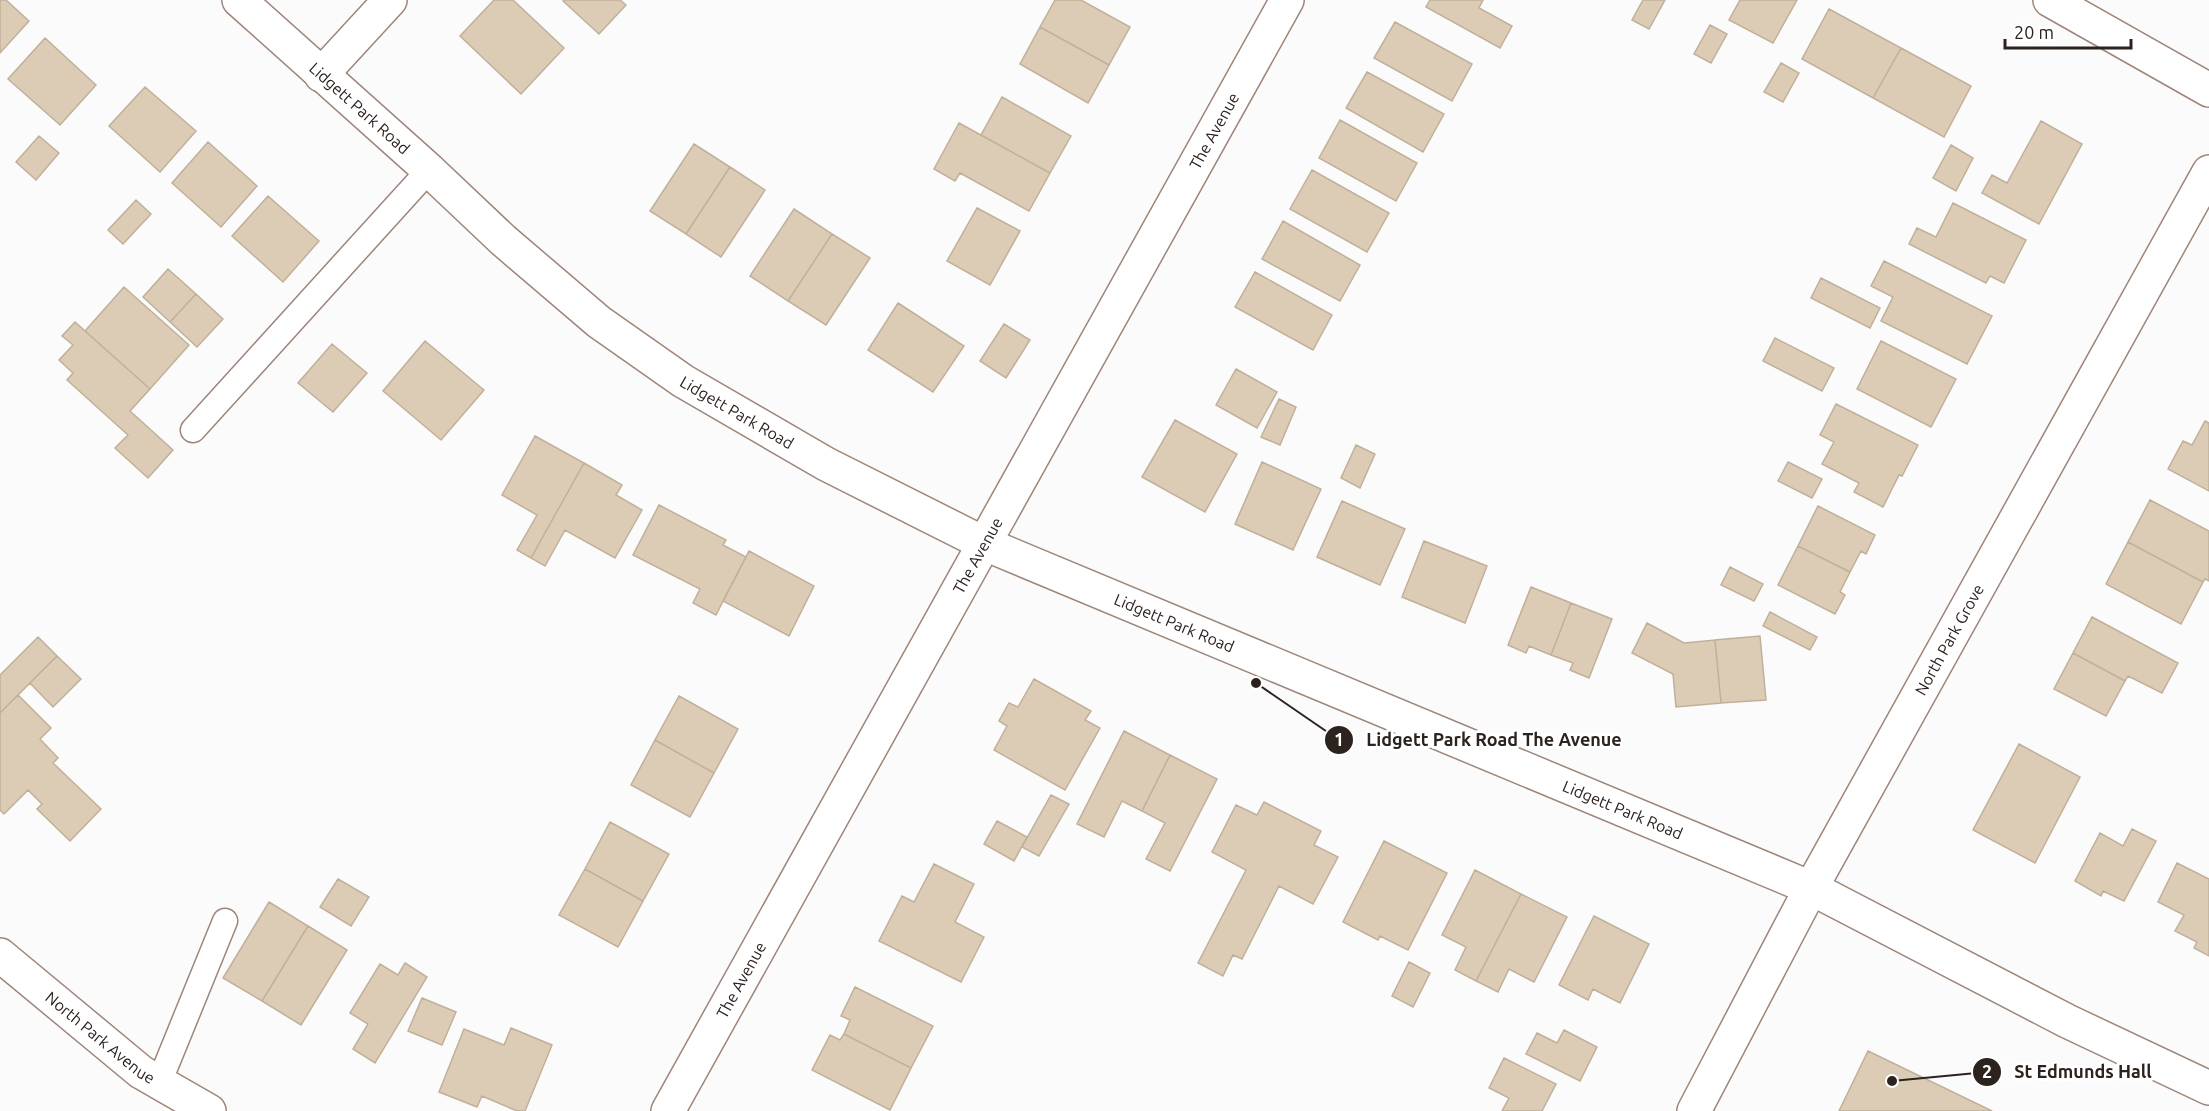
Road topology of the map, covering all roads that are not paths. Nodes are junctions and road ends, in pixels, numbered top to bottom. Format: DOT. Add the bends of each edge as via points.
graph roads {
  1 [pos="239,0"];
  2 [pos="390,0"];
  3 [pos="1287,0"];
  4 [pos="2050,0"];
  5 [pos="321,75"];
  6 [pos="2209,90"];
  7 [pos="429,170"];
  8 [pos="2209,172"];
  9 [pos="193,430"];
  10 [pos="985,544"];
  11 [pos="1811,888"];
  12 [pos="225,921"];
  13 [pos="0,955"];
  14 [pos="159,1083"];
  15 [pos="2209,1088"];
  16 [pos="209,1111"];
  17 [pos="668,1111"];
  18 [pos="1694,1111"];
  1 -- 5 [label="street, Lidgett Park Road"];
  2 -- 5 [label="street"];
  3 -- 10 [label="street, The Avenue"];
  4 -- 6 [label="street"];
  5 -- 7 [label="street, Lidgett Park Road"];
  7 -- 9 [label="lane"];
  7 -- 10 [label="street, Lidgett Park Road" via="599,322 684,381 826,464"];
  8 -- 11 [label="street, North Park Grove"];
  10 -- 11 [label="street, Lidgett Park Road"];
  10 -- 17 [label="street, The Avenue"];
  11 -- 15 [label="street, Lidgett Park Road" via="2067,1021"];
  11 -- 18 [label="street, North Park Grove"];
  12 -- 14 [label="lane"];
  13 -- 14 [label="street, North Park Avenue"];
  14 -- 16 [label="street, North Park Avenue"];
}
